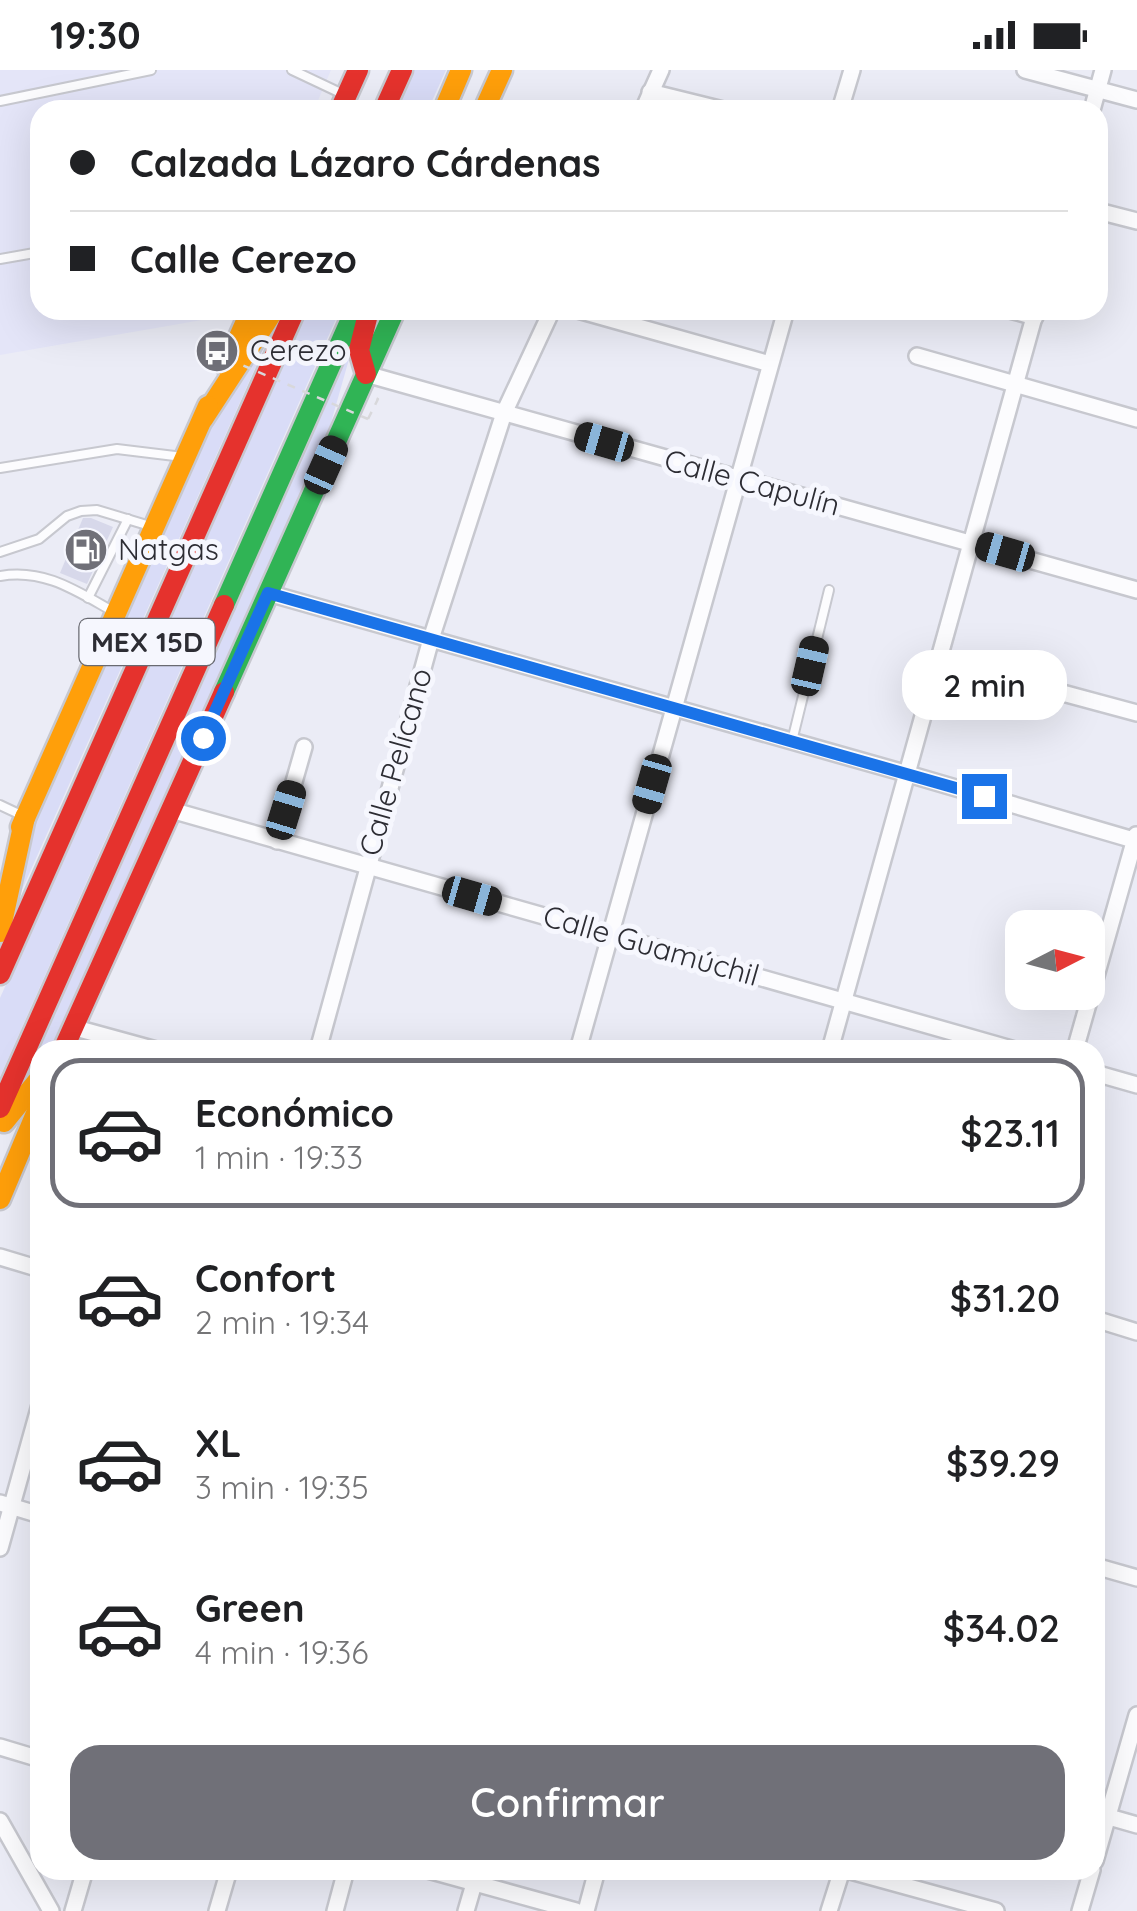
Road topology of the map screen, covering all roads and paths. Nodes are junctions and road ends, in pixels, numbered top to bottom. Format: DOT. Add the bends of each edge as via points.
graph roads {
  1 [pos="151,70"];
  2 [pos="292,70"];
  3 [pos="358,70"];
  4 [pos="402,70"];
  5 [pos="461,70"];
  6 [pos="502,70"];
  7 [pos="660,70"];
  8 [pos="852,70"];
  9 [pos="1026,70"];
  10 [pos="1103,70"];
  11 [pos="1098,89"];
  12 [pos="650,92"];
  13 [pos="338,100"];
  14 [pos="344,100"];
  15 [pos="388,100"];
  16 [pos="448,100"];
  17 [pos="488,100"];
  18 [pos="646,100"];
  19 [pos="682,100"];
  20 [pos="843,100"];
  21 [pos="1095,100"];
  22 [pos="1137,100"];
  23 [pos="0,102"];
  24 [pos="1108,213"];
  25 [pos="1137,222"];
  26 [pos="30,254"];
  27 [pos="0,260"];
  28 [pos="247,320"];
  29 [pos="267,320"];
  30 [pos="291,320"];
  31 [pos="351,320"];
  32 [pos="366,320"];
  33 [pos="390,320"];
  34 [pos="547,320"];
  35 [pos="614,320"];
  36 [pos="783,320"];
  37 [pos="1034,320"];
  38 [pos="214,352"];
  39 [pos="917,356"];
  40 [pos="770,364"];
  41 [pos="366,374"];
  42 [pos="1016,384"];
  43 [pos="378,399"];
  44 [pos="504,413"];
  45 [pos="1137,418"];
  46 [pos="203,419"];
  47 [pos="186,457"];
  48 [pos="0,468"];
  49 [pos="738,480"];
  50 [pos="128,519"];
  51 [pos="155,527"];
  52 [pos="972,543"];
  53 [pos="4,552"];
  54 [pos="12,574"];
  55 [pos="0,576"];
  56 [pos="828,590"];
  57 [pos="1137,590"];
  58 [pos="268,593"];
  59 [pos="88,598"];
  60 [pos="116,613"];
  61 [pos="431,639"];
  62 [pos="940,660"];
  63 [pos="674,708"];
  64 [pos="1137,713"];
  65 [pos="792,741"];
  66 [pos="304,748"];
  67 [pos="908,774"];
  68 [pos="0,806"];
  69 [pos="171,810"];
  70 [pos="26,818"];
  71 [pos="1136,838"];
  72 [pos="276,840"];
  73 [pos="367,867"];
  74 [pos="0,875"];
  75 [pos="0,932"];
  76 [pos="610,935"];
  77 [pos="0,974"];
  78 [pos="844,1000"];
  79 [pos="72,1027"];
  80 [pos="30,1040"];
  81 [pos="67,1040"];
  82 [pos="117,1040"];
  83 [pos="321,1040"];
  84 [pos="581,1040"];
  85 [pos="833,1040"];
  86 [pos="981,1040"];
  87 [pos="1078,1040"];
  88 [pos="30,1041"];
  89 [pos="1105,1076"];
  90 [pos="1137,1085"];
  91 [pos="30,1090"];
  92 [pos="0,1108"];
  93 [pos="0,1126"];
  94 [pos="30,1128"];
  95 [pos="0,1199"];
  96 [pos="0,1257"];
  97 [pos="30,1266"];
  98 [pos="1105,1323"];
  99 [pos="1137,1332"];
  100 [pos="30,1434"];
  101 [pos="6,1505"];
  102 [pos="30,1512"];
  103 [pos="0,1548"];
  104 [pos="1105,1569"];
  105 [pos="1137,1578"];
  106 [pos="1137,1715"];
  107 [pos="0,1747"];
  108 [pos="30,1755"];
  109 [pos="1105,1806"];
  110 [pos="1105,1816"];
  111 [pos="0,1821"];
  112 [pos="1137,1825"];
  113 [pos="30,1874"];
  114 [pos="33,1880"];
  115 [pos="82,1880"];
  116 [pos="226,1880"];
  117 [pos="343,1880"];
  118 [pos="475,1880"];
  119 [pos="485,1880"];
  120 [pos="594,1880"];
  121 [pos="840,1880"];
  122 [pos="881,1880"];
  123 [pos="1089,1880"];
  124 [pos="51,1911"];
  125 [pos="74,1911"];
  126 [pos="218,1911"];
  127 [pos="335,1911"];
  128 [pos="466,1911"];
  129 [pos="576,1911"];
  130 [pos="586,1911"];
  131 [pos="829,1911"];
  132 [pos="996,1911"];
  133 [pos="1080,1911"];
  1 -- 23 [label="lane"];
  2 -- 13 [label="lane"];
  3 -- 14 [label="main road"];
  4 -- 15 [label="main road"];
  5 -- 16 [label="main road"];
  6 -- 17 [label="main road"];
  7 -- 12 [label="street"];
  8 -- 20 [label="street"];
  9 -- 11 [label="street"];
  10 -- 11 [label="street"];
  11 -- 21 [label="street"];
  11 -- 22 [label="street"];
  12 -- 18 [label="street"];
  12 -- 19 [label="street"];
  24 -- 25 [label="street"];
  26 -- 27 [label="lane"];
  28 -- 46 [label="main road"];
  29 -- 46 [label="main road"];
  30 -- 77 [label="main road, MEX 15D"];
  31 -- 80 [label="main road, MEX 15D"];
  32 -- 41 [label="main road" via="359,350"];
  33 -- 41 [label="main road"];
  34 -- 44 [label="street, Calle Pelícano"];
  35 -- 40 [label="street"];
  36 -- 40 [label="street"];
  37 -- 42 [label="street"];
  38 -- 43 [label="path, bridge" via="368,419"];
  39 -- 42 [label="street"];
  40 -- 49 [label="street"];
  41 -- 44 [label="street, Calle Capulín"];
  41 -- 58 [label="main road"];
  42 -- 45 [label="street"];
  42 -- 52 [label="street"];
  44 -- 49 [label="street, Calle Capulín"];
  44 -- 61 [label="street, Calle Pelícano"];
  46 -- 47 [label="main road"];
  47 -- 48 [label="lane" via="117,448"];
  47 -- 51 [label="main road"];
  49 -- 52 [label="street, Calle Capulín"];
  49 -- 63 [label="street"];
  50 -- 51 [label="lane"];
  50 -- 53 [label="lane" via="81,511"];
  50 -- 59 [label="lane"];
  51 -- 60 [label="main road"];
  52 -- 57 [label="street, Calle Capulín"];
  52 -- 62 [label="street"];
  53 -- 54 [label="lane"];
  54 -- 55 [label="lane"];
  54 -- 59 [label="lane" via="52,578"];
  56 -- 65 [label="lane"];
  58 -- 61 [label="street"];
  58 -- 69 [label="main road"];
  59 -- 60 [label="lane"];
  60 -- 70 [label="main road"];
  61 -- 63 [label="street"];
  61 -- 73 [label="street, Calle Pelícano"];
  62 -- 64 [label="street"];
  62 -- 67 [label="street"];
  63 -- 65 [label="street"];
  63 -- 76 [label="street"];
  65 -- 67 [label="street"];
  66 -- 72 [label="street"];
  67 -- 71 [label="street"];
  67 -- 78 [label="street"];
  68 -- 70 [label="lane"];
  69 -- 72 [label="street, Calle Guamúchil"];
  69 -- 79 [label="main road"];
  70 -- 74 [label="main road"];
  70 -- 75 [label="main road"];
  71 -- 87 [label="street"];
  72 -- 73 [label="street, Calle Guamúchil"];
  73 -- 76 [label="street, Calle Guamúchil"];
  73 -- 83 [label="street, Calle Pelícano"];
  76 -- 78 [label="street, Calle Guamúchil"];
  76 -- 84 [label="street"];
  78 -- 85 [label="street"];
  78 -- 86 [label="street, Calle Guamúchil"];
  79 -- 81 [label="main road"];
  79 -- 82 [label="street"];
  88 -- 92 [label="main road, MEX 15D"];
  89 -- 90 [label="street"];
  91 -- 93 [label="main road"];
  94 -- 95 [label="main road"];
  96 -- 97 [label="street"];
  98 -- 99 [label="street"];
  100 -- 101 [label="street"];
  101 -- 102 [label="street"];
  101 -- 103 [label="street"];
  104 -- 105 [label="street"];
  106 -- 109 [label="street"];
  107 -- 108 [label="street"];
  110 -- 112 [label="street"];
  111 -- 113 [label="street"];
  114 -- 124 [label="street"];
  115 -- 125 [label="street"];
  116 -- 126 [label="street"];
  117 -- 127 [label="street"];
  118 -- 128 [label="street"];
  119 -- 129 [label="street"];
  120 -- 130 [label="street"];
  121 -- 131 [label="street"];
  122 -- 132 [label="street"];
  123 -- 133 [label="street"];
}
